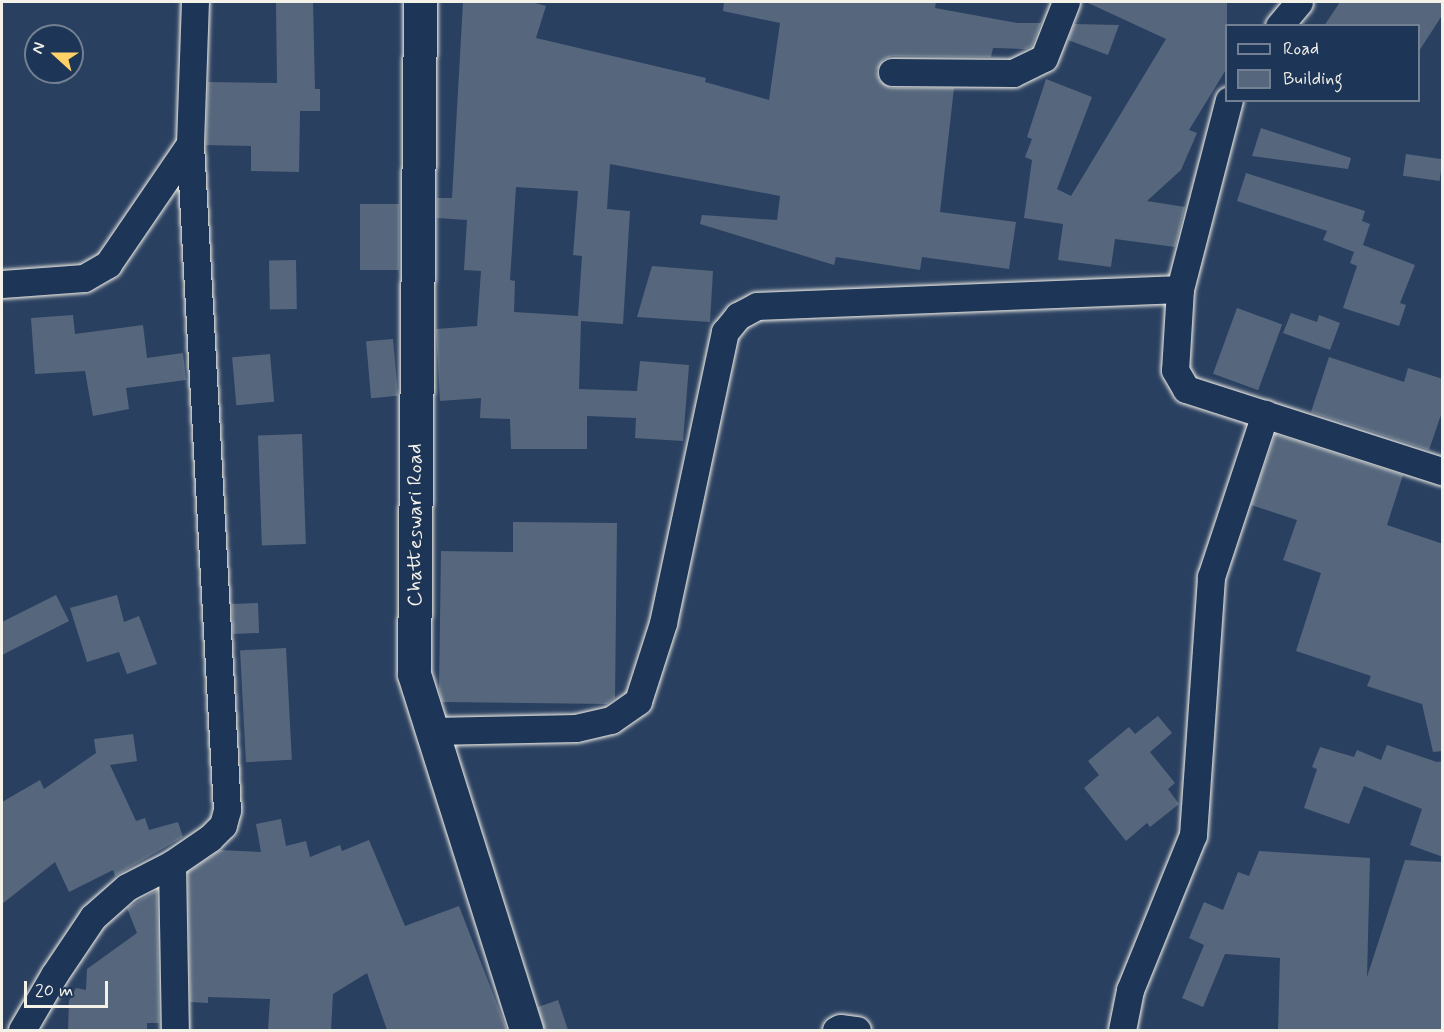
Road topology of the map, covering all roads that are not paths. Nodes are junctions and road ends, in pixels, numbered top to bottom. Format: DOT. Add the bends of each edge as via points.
graph roads {
  1 [pos="195,2"];
  2 [pos="420,2"];
  3 [pos="1066,2"];
  4 [pos="1299,2"];
  5 [pos="1282,24"];
  6 [pos="892,72"];
  7 [pos="1228,102"];
  8 [pos="190,144"];
  9 [pos="2,284"];
  10 [pos="1180,289"];
  11 [pos="1265,414"];
  12 [pos="1443,471"];
  13 [pos="432,731"];
  14 [pos="172,864"];
  15 [pos="22,1030"];
  16 [pos="175,1030"];
  17 [pos="526,1030"];
  18 [pos="836,1030"];
  19 [pos="857,1030"];
  20 [pos="1122,1030"];
  1 -- 8 [label="street"];
  2 -- 13 [label="main road, Chatteswari Road" via="414,674"];
  3 -- 6 [label="street" via="1044,58 1013,73"];
  4 -- 5 [label="street"];
  7 -- 10 [label="street"];
  8 -- 9 [label="street" via="108,264 84,278"];
  8 -- 14 [label="street" via="227,810 224,825"];
  10 -- 11 [label="street" via="1175,370 1179,380 1186,389"];
  10 -- 13 [label="street" via="757,306 738,316 725,332 663,623 638,701 611,720 576,728"];
  11 -- 12 [label="street"];
  11 -- 20 [label="street" via="1211,577 1193,835 1130,990"];
  13 -- 17 [label="main road, Chatteswari Road"];
  14 -- 15 [label="street" via="127,888 93,917"];
  14 -- 16 [label="street"];
  18 -- 19 [label="street"];
}
